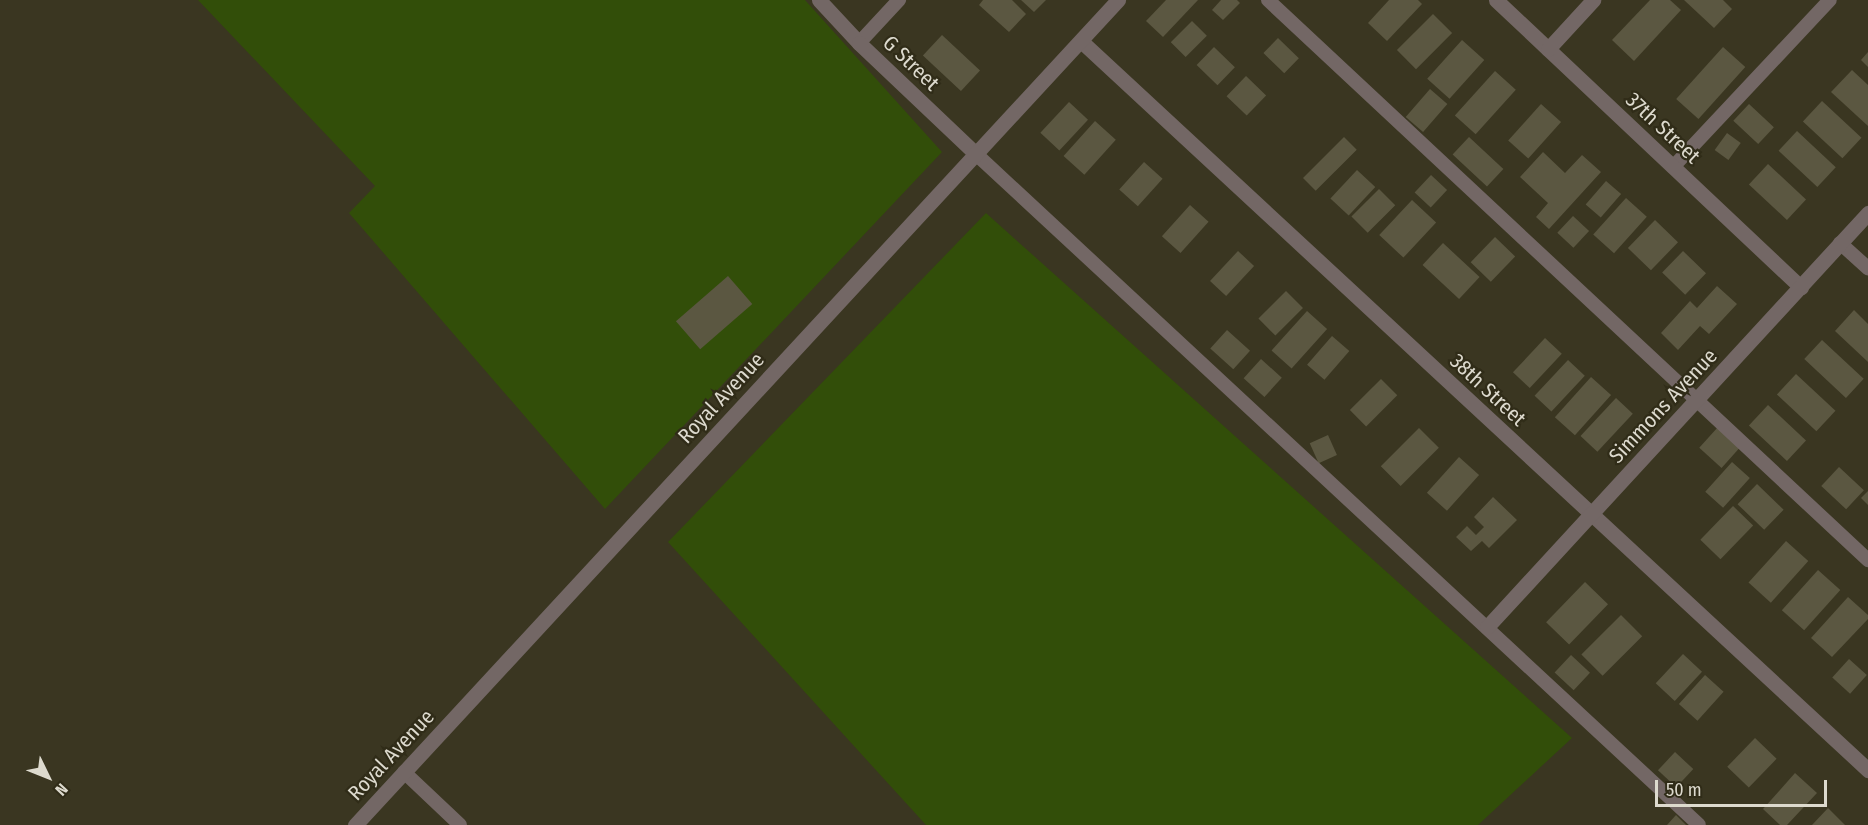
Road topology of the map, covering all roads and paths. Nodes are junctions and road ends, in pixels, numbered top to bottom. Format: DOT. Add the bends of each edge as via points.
graph roads {
  1 [pos="819,0"];
  2 [pos="899,0"];
  3 [pos="1118,0"];
  4 [pos="1268,0"];
  5 [pos="1496,0"];
  6 [pos="1593,0"];
  7 [pos="1830,0"];
  8 [pos="1081,41"];
  9 [pos="860,43"];
  10 [pos="1548,49"];
  11 [pos="976,154"];
  12 [pos="1673,167"];
  13 [pos="1868,213"];
  14 [pos="1840,243"];
  15 [pos="1868,268"];
  16 [pos="1801,287"];
  17 [pos="1697,399"];
  18 [pos="1591,515"];
  19 [pos="1868,560"];
  20 [pos="1487,627"];
  21 [pos="1868,770"];
  22 [pos="404,772"];
  23 [pos="355,825"];
  24 [pos="460,825"];
  25 [pos="1699,825"];
  1 -- 9 [label="street, G Street"];
  2 -- 9 [label="lane"];
  3 -- 8 [label="street, Royal Avenue"];
  4 -- 17 [label="lane"];
  5 -- 10 [label="street, 37th Street"];
  6 -- 10 [label="street"];
  7 -- 12 [label="lane"];
  8 -- 11 [label="street, Royal Avenue"];
  8 -- 18 [label="street, 38th Street"];
  9 -- 11 [label="street, G Street"];
  10 -- 12 [label="street, 37th Street"];
  11 -- 20 [label="lane"];
  11 -- 22 [label="street, Royal Avenue"];
  12 -- 16 [label="street, 37th Street"];
  13 -- 14 [label="street, Simmons Avenue"];
  14 -- 15 [label="lane"];
  14 -- 16 [label="street, Simmons Avenue"];
  16 -- 17 [label="street, Simmons Avenue"];
  17 -- 18 [label="street, Simmons Avenue"];
  17 -- 19 [label="lane"];
  18 -- 20 [label="street, Simmons Avenue"];
  18 -- 21 [label="street, 38th Street"];
  20 -- 25 [label="lane"];
  22 -- 23 [label="street, Royal Avenue"];
  22 -- 24 [label="lane"];
}
